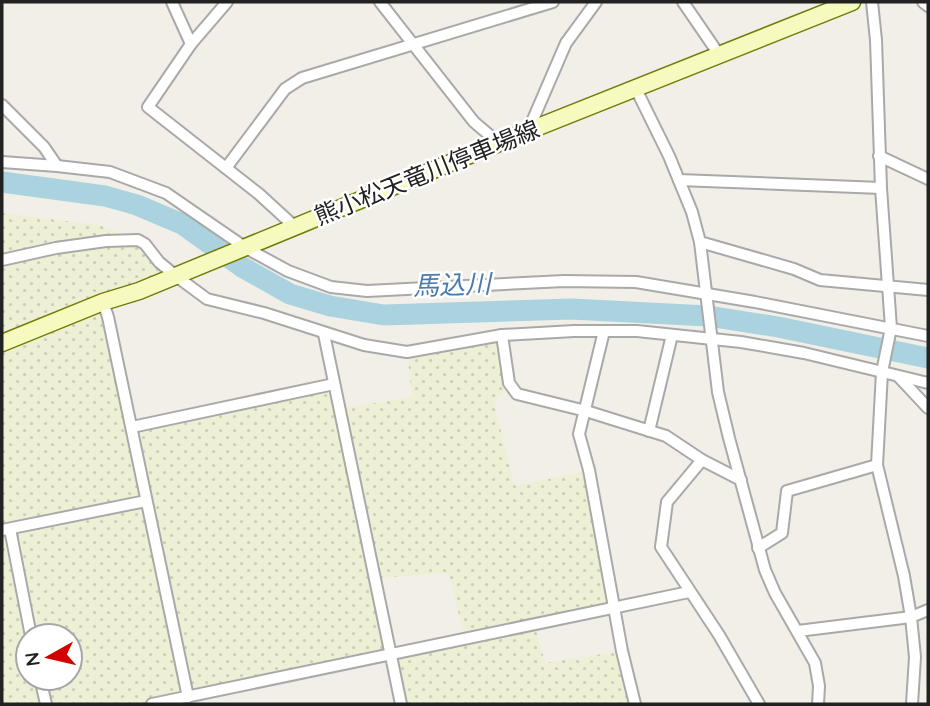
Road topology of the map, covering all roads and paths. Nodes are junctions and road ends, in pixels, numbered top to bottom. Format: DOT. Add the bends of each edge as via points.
graph roads {
  1 [pos="172,2"];
  2 [pos="227,2"];
  3 [pos="380,2"];
  4 [pos="553,2"];
  5 [pos="596,2"];
  6 [pos="683,2"];
  7 [pos="852,2"];
  8 [pos="872,2"];
  9 [pos="922,2"];
  10 [pos="928,6"];
  11 [pos="191,44"];
  12 [pos="412,45"];
  13 [pos="720,56"];
  14 [pos="636,89"];
  15 [pos="2,105"];
  16 [pos="528,131"];
  17 [pos="500,144"];
  18 [pos="879,156"];
  19 [pos="2,162"];
  20 [pos="57,166"];
  21 [pos="226,168"];
  22 [pos="928,179"];
  23 [pos="679,180"];
  24 [pos="881,188"];
  25 [pos="295,227"];
  26 [pos="700,242"];
  27 [pos="242,249"];
  28 [pos="2,260"];
  29 [pos="179,275"];
  30 [pos="889,285"];
  31 [pos="928,290"];
  32 [pos="704,293"];
  33 [pos="103,302"];
  34 [pos="890,330"];
  35 [pos="604,331"];
  36 [pos="324,334"];
  37 [pos="711,334"];
  38 [pos="502,335"];
  39 [pos="672,335"];
  40 [pos="928,336"];
  41 [pos="2,343"];
  42 [pos="883,368"];
  43 [pos="899,377"];
  44 [pos="928,383"];
  45 [pos="334,384"];
  46 [pos="928,408"];
  47 [pos="586,411"];
  48 [pos="132,427"];
  49 [pos="649,431"];
  50 [pos="702,460"];
  51 [pos="877,465"];
  52 [pos="741,480"];
  53 [pos="146,501"];
  54 [pos="6,530"];
  55 [pos="758,548"];
  56 [pos="689,592"];
  57 [pos="615,607"];
  58 [pos="928,610"];
  59 [pos="911,617"];
  60 [pos="29,622"];
  61 [pos="797,631"];
  62 [pos="391,654"];
  63 [pos="188,697"];
  64 [pos="152,704"];
  65 [pos="401,704"];
  66 [pos="635,704"];
  67 [pos="759,704"];
  68 [pos="818,704"];
  69 [pos="912,704"];
  1 -- 11 [label="street"];
  2 -- 11 [label="street"];
  3 -- 12 [label="street"];
  4 -- 12 [label="street"];
  5 -- 16 [label="street" via="566,43"];
  6 -- 13 [label="street"];
  7 -- 13 [label="main road, 熊小松天竜川停車場線"];
  8 -- 18 [label="street"];
  9 -- 10 [label="street"];
  11 -- 21 [label="street" via="148,107"];
  12 -- 17 [label="street" via="474,122"];
  12 -- 21 [label="street" via="290,85"];
  13 -- 14 [label="main road, 熊小松天竜川停車場線"];
  14 -- 16 [label="main road, 熊小松天竜川停車場線"];
  14 -- 23 [label="street"];
  15 -- 20 [label="street"];
  16 -- 17 [label="main road, 熊小松天竜川停車場線"];
  17 -- 25 [label="main road, 熊小松天竜川停車場線"];
  18 -- 22 [label="street"];
  18 -- 24 [label="street"];
  19 -- 20 [label="street"];
  20 -- 27 [label="street" via="110,172 166,193"];
  21 -- 25 [label="street"];
  23 -- 24 [label="street"];
  23 -- 26 [label="street"];
  24 -- 30 [label="street"];
  25 -- 27 [label="main road, 熊小松天竜川停車場線"];
  26 -- 30 [label="street" via="820,280"];
  26 -- 32 [label="street"];
  27 -- 29 [label="main road, 熊小松天竜川停車場線"];
  27 -- 32 [label="street" via="331,287 360,291 576,281 636,282"];
  28 -- 29 [label="street" via="68,246 138,240"];
  29 -- 33 [label="main road, 熊小松天竜川停車場線"];
  29 -- 36 [label="street" via="207,299"];
  30 -- 31 [label="street"];
  30 -- 34 [label="street"];
  32 -- 34 [label="street"];
  32 -- 37 [label="street"];
  33 -- 41 [label="main road, 熊小松天竜川停車場線"];
  33 -- 48 [label="street"];
  34 -- 40 [label="street"];
  34 -- 42 [label="street"];
  35 -- 38 [label="street"];
  35 -- 39 [label="street"];
  35 -- 47 [label="street"];
  36 -- 38 [label="street" via="407,352"];
  36 -- 45 [label="street"];
  37 -- 39 [label="street"];
  37 -- 42 [label="street"];
  37 -- 52 [label="street" via="718,392"];
  38 -- 47 [label="street" via="512,390"];
  39 -- 49 [label="street"];
  42 -- 43 [label="street"];
  42 -- 51 [label="street"];
  43 -- 44 [label="street"];
  43 -- 46 [label="street"];
  45 -- 48 [label="street"];
  45 -- 62 [label="street"];
  47 -- 49 [label="street"];
  47 -- 57 [label="street" via="579,434"];
  48 -- 53 [label="street"];
  49 -- 50 [label="street" via="666,436"];
  50 -- 52 [label="street"];
  50 -- 56 [label="street" via="667,502 661,547"];
  51 -- 55 [label="street" via="787,491 782,533"];
  51 -- 59 [label="street"];
  52 -- 55 [label="street"];
  53 -- 54 [label="street"];
  53 -- 63 [label="street"];
  54 -- 60 [label="street"];
  55 -- 61 [label="street" via="775,593"];
  56 -- 57 [label="street"];
  56 -- 67 [label="street"];
  57 -- 62 [label="street"];
  57 -- 66 [label="street"];
  58 -- 59 [label="street"];
  59 -- 61 [label="street"];
  59 -- 69 [label="street" via="915,656"];
  61 -- 68 [label="street" via="815,663"];
  62 -- 63 [label="street"];
  62 -- 65 [label="street"];
  63 -- 64 [label="street"];
}
